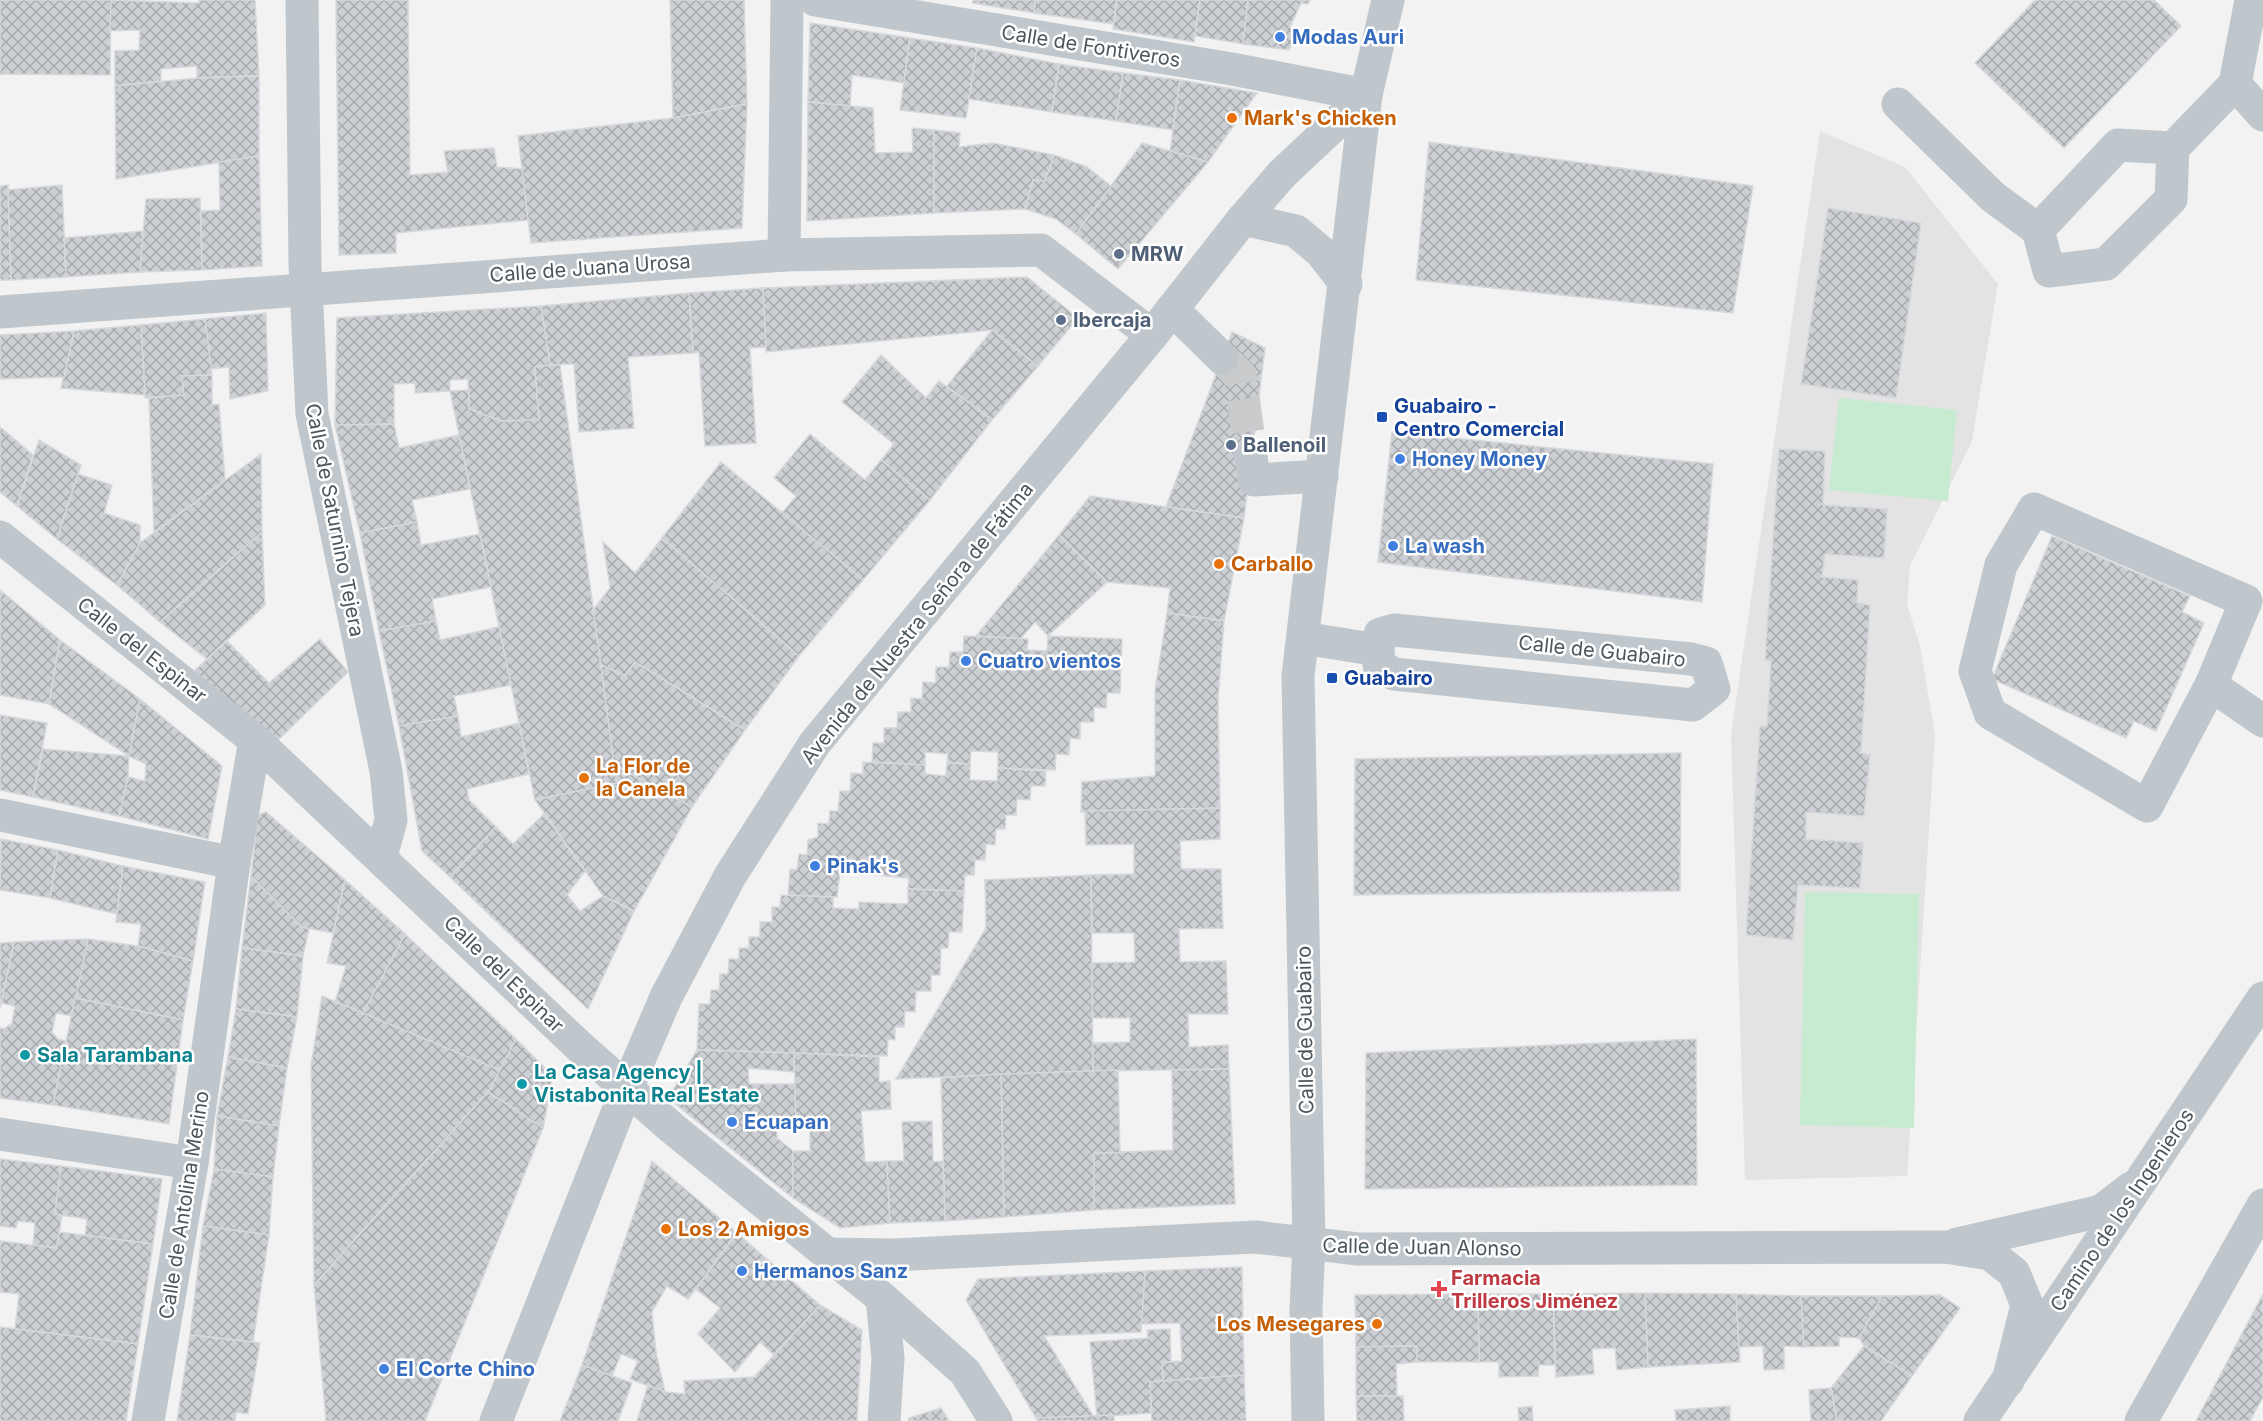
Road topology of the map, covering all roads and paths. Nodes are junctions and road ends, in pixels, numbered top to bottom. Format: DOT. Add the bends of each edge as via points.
graph roads {
  1 [pos="302,0"];
  2 [pos="788,0"];
  3 [pos="815,0"];
  4 [pos="1388,0"];
  5 [pos="2251,0"];
  6 [pos="2235,84"];
  7 [pos="1366,95"];
  8 [pos="1898,104"];
  9 [pos="2263,115"];
  10 [pos="2173,148"];
  11 [pos="1243,219"];
  12 [pos="2038,230"];
  13 [pos="784,255"];
  14 [pos="1346,284"];
  15 [pos="305,288"];
  16 [pos="1172,309"];
  17 [pos="0,312"];
  18 [pos="1152,335"];
  19 [pos="1222,358"];
  20 [pos="1251,456"];
  21 [pos="1322,476"];
  22 [pos="0,537"];
  23 [pos="1302,638"];
  24 [pos="1378,650"];
  25 [pos="2211,685"];
  26 [pos="2263,721"];
  27 [pos="255,740"];
  28 [pos="0,814"];
  29 [pos="381,856"];
  30 [pos="234,863"];
  31 [pos="2263,998"];
  32 [pos="627,1088"];
  33 [pos="0,1134"];
  34 [pos="192,1163"];
  35 [pos="2144,1178"];
  36 [pos="2263,1205"];
  37 [pos="1309,1244"];
  38 [pos="1946,1247"];
  39 [pos="829,1254"];
  40 [pos="882,1298"];
  41 [pos="2008,1381"];
  42 [pos="148,1421"];
  43 [pos="496,1421"];
  44 [pos="884,1421"];
  45 [pos="996,1421"];
  46 [pos="1308,1421"];
  47 [pos="1980,1421"];
  48 [pos="2141,1421"];
  1 -- 15 [label="street, Calle de Saturnino Tejera"];
  2 -- 13 [label="street"];
  3 -- 7 [label="street, Calle de Fontiveros"];
  4 -- 7 [label="street, Calle de Guabairo"];
  5 -- 6 [label="street"];
  6 -- 9 [label="street"];
  6 -- 10 [label="street"];
  7 -- 11 [label="street, Avenida de Nuestra Señora de Fátima" via="1282,174"];
  7 -- 14 [label="street, Calle de Guabairo"];
  8 -- 12 [label="street" via="1993,197"];
  10 -- 12 [label="street" via="2118,145"];
  10 -- 12 [label="street" via="2171,199 2106,264 2049,271"];
  11 -- 14 [label="street" via="1296,231 1321,252"];
  11 -- 16 [label="street, Avenida de Nuestra Señora de Fátima"];
  13 -- 15 [label="street, Calle de Juana Urosa"];
  13 -- 18 [label="street, Calle de Juana Urosa" via="1041,250"];
  14 -- 21 [label="street, Calle de Guabairo"];
  15 -- 17 [label="street, Calle de Juana Urosa"];
  15 -- 29 [label="street, Calle de Saturnino Tejera" via="312,414 386,771 391,820"];
  16 -- 18 [label="street, Avenida de Nuestra Señora de Fátima"];
  16 -- 19 [label="street"];
  18 -- 32 [label="street, Avenida de Nuestra Señora de Fátima" via="816,743 730,876 666,997"];
  20 -- 21 [label="street" via="1254,480"];
  21 -- 23 [label="street, Calle de Guabairo"];
  22 -- 27 [label="street, Calle del Espinar"];
  23 -- 24 [label="street"];
  23 -- 37 [label="street, Calle de Guabairo" via="1298,676"];
  24 -- 24 [label="street, Calle de Guabairo" via="1379,664 1394,674 1693,705 1714,689 1706,663 1691,659 1394,630 1380,634"];
  25 -- 25 [label="street" via="2246,601 2034,509 2001,565 1975,671 1990,713 2147,806"];
  25 -- 26 [label="street"];
  27 -- 29 [label="street, Calle del Espinar"];
  27 -- 30 [label="street, Calle de Antolina Merino"];
  28 -- 30 [label="street"];
  29 -- 32 [label="street, Calle del Espinar"];
  30 -- 34 [label="street, Calle de Antolina Merino"];
  31 -- 35 [label="street, Camino de los Ingenieros"];
  32 -- 39 [label="street, Calle del Espinar"];
  32 -- 43 [label="street, Avenida de Nuestra Señora de Fátima"];
  33 -- 34 [label="street"];
  34 -- 42 [label="street, Calle de Antolina Merino"];
  35 -- 38 [label="street, Calle de Juan Alonso" via="2102,1211"];
  35 -- 41 [label="street, Camino de los Ingenieros"];
  36 -- 48 [label="street"];
  37 -- 38 [label="street, Calle de Juan Alonso" via="1358,1249"];
  37 -- 39 [label="street, Calle de Juan Alonso" via="1255,1237 894,1255"];
  37 -- 46 [label="street, Calle de Guabairo"];
  38 -- 41 [label="street, Calle de Juan Alonso" via="1990,1254 2014,1273 2027,1305"];
  39 -- 40 [label="street, Calle del Espinar"];
  40 -- 44 [label="street" via="888,1358"];
  40 -- 45 [label="street, Calle del Espinar" via="965,1372"];
  41 -- 47 [label="street, Camino de los Ingenieros"];
}
